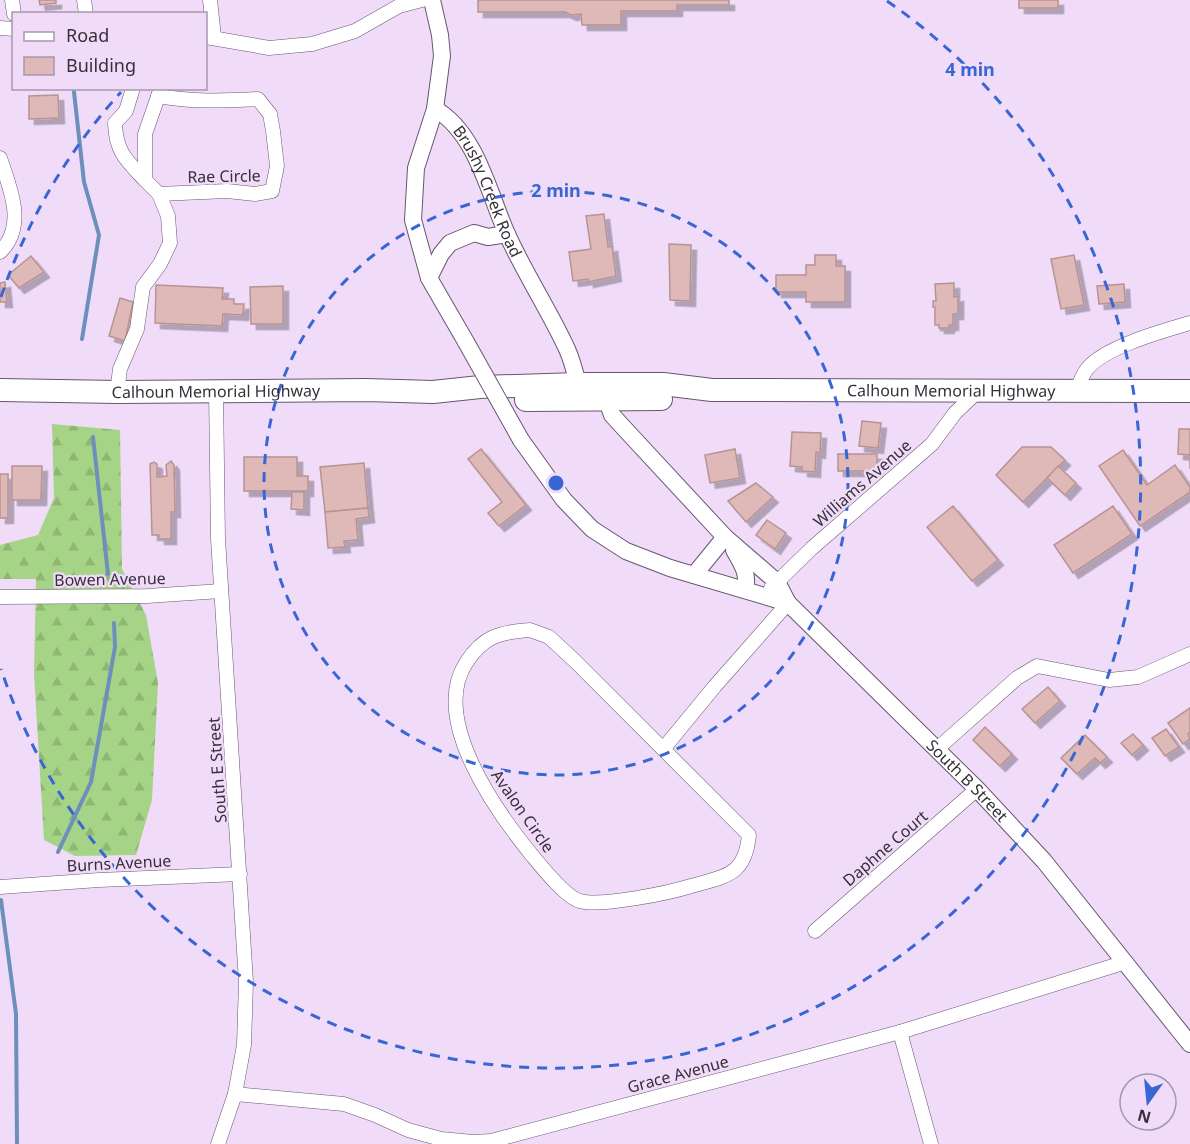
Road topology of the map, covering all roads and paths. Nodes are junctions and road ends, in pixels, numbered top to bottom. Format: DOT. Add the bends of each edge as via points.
graph roads {
  1 [pos="210,0"];
  2 [pos="422,0"];
  3 [pos="432,0"];
  4 [pos="210,37"];
  5 [pos="132,90"];
  6 [pos="160,92"];
  7 [pos="435,109"];
  8 [pos="0,158"];
  9 [pos="145,180"];
  10 [pos="159,194"];
  11 [pos="507,234"];
  12 [pos="0,252"];
  13 [pos="429,278"];
  14 [pos="1190,323"];
  15 [pos="578,384"];
  16 [pos="0,390"];
  17 [pos="712,390"];
  18 [pos="1077,390"];
  19 [pos="216,391"];
  20 [pos="978,391"];
  21 [pos="1190,391"];
  22 [pos="117,392"];
  23 [pos="433,392"];
  24 [pos="607,401"];
  25 [pos="725,537"];
  26 [pos="694,575"];
  27 [pos="777,582"];
  28 [pos="744,590"];
  29 [pos="221,591"];
  30 [pos="0,597"];
  31 [pos="764,597"];
  32 [pos="788,603"];
  33 [pos="1190,654"];
  34 [pos="664,748"];
  35 [pos="937,749"];
  36 [pos="977,789"];
  37 [pos="240,874"];
  38 [pos="0,887"];
  39 [pos="815,931"];
  40 [pos="1126,962"];
  41 [pos="900,1032"];
  42 [pos="1190,1044"];
  43 [pos="235,1094"];
  44 [pos="525,1139"];
  45 [pos="218,1144"];
  46 [pos="931,1144"];
  1 -- 4 [label="street"];
  2 -- 4 [label="street" via="399,6 355,31 312,44 269,48"];
  3 -- 7 [label="street" via="442,56"];
  5 -- 9 [label="street" via="126,111 115,123 116,138 122,156"];
  6 -- 9 [label="street" via="145,134"];
  6 -- 10 [label="street, Rae Circle" via="177,99 258,99 270,114 277,166 272,190 255,194"];
  7 -- 11 [label="street, Brushy Creek Road" via="449,117 472,152"];
  7 -- 13 [label="street" via="416,168 413,220"];
  8 -- 12 [label="street" via="15,213 13,236"];
  9 -- 10 [label="street"];
  10 -- 22 [label="street" via="168,216 170,243 143,287 137,329 120,369"];
  11 -- 13 [label="street" via="488,237 474,233 450,243"];
  11 -- 15 [label="street, Brushy Creek Road" via="568,351"];
  13 -- 26 [label="street, bridge" via="521,440 564,500 592,529 626,551"];
  14 -- 18 [label="street" via="1098,358 1086,370"];
  15 -- 17 [label="highway, Calhoun Memorial Highway" via="663,384"];
  15 -- 23 [label="highway, Calhoun Memorial Highway"];
  16 -- 22 [label="highway, Calhoun Memorial Highway"];
  17 -- 20 [label="highway, Calhoun Memorial Highway"];
  17 -- 24 [label="highway, Calhoun Memorial Highway" via="661,399"];
  18 -- 20 [label="highway, Calhoun Memorial Highway"];
  18 -- 21 [label="highway, Calhoun Memorial Highway"];
  19 -- 22 [label="highway, Calhoun Memorial Highway"];
  19 -- 23 [label="highway, Calhoun Memorial Highway"];
  19 -- 29 [label="street, South E Street"];
  20 -- 27 [label="street, Williams Avenue" via="932,444"];
  23 -- 24 [label="highway, Calhoun Memorial Highway" via="469,400"];
  24 -- 25 [label="street, South B Street" via="617,421"];
  25 -- 26 [label="street"];
  25 -- 27 [label="street, South B Street"];
  25 -- 28 [label="street, South B Street" via="744,567"];
  26 -- 28 [label="street"];
  27 -- 31 [label="street, Williams Avenue"];
  27 -- 32 [label="street, South B Street"];
  28 -- 31 [label="street"];
  29 -- 30 [label="street, Bowen Avenue"];
  29 -- 37 [label="street, South E Street"];
  31 -- 32 [label="street"];
  32 -- 34 [label="street"];
  32 -- 35 [label="street, South B Street"];
  33 -- 35 [label="street" via="1138,677 1109,680 1036,666 1017,678"];
  34 -- 34 [label="street, Avalon Circle" via="749,835 745,860 735,871 676,891 607,902 578,901 551,878 517,836 479,776 458,724 459,674 475,649 493,636 530,630 549,637"];
  35 -- 36 [label="street, South B Street"];
  36 -- 39 [label="street, Daphne Court"];
  36 -- 40 [label="street, South B Street" via="1044,861"];
  37 -- 38 [label="street, Burns Avenue"];
  37 -- 43 [label="street, South E Street" via="246,982 244,1045"];
  40 -- 41 [label="street, Grace Avenue"];
  40 -- 42 [label="street, South B Street"];
  41 -- 44 [label="street, Grace Avenue"];
  41 -- 46 [label="street"];
  43 -- 44 [label="street, Grace Avenue" via="344,1104 408,1131 441,1139"];
  43 -- 45 [label="street, South E Street"];
}
